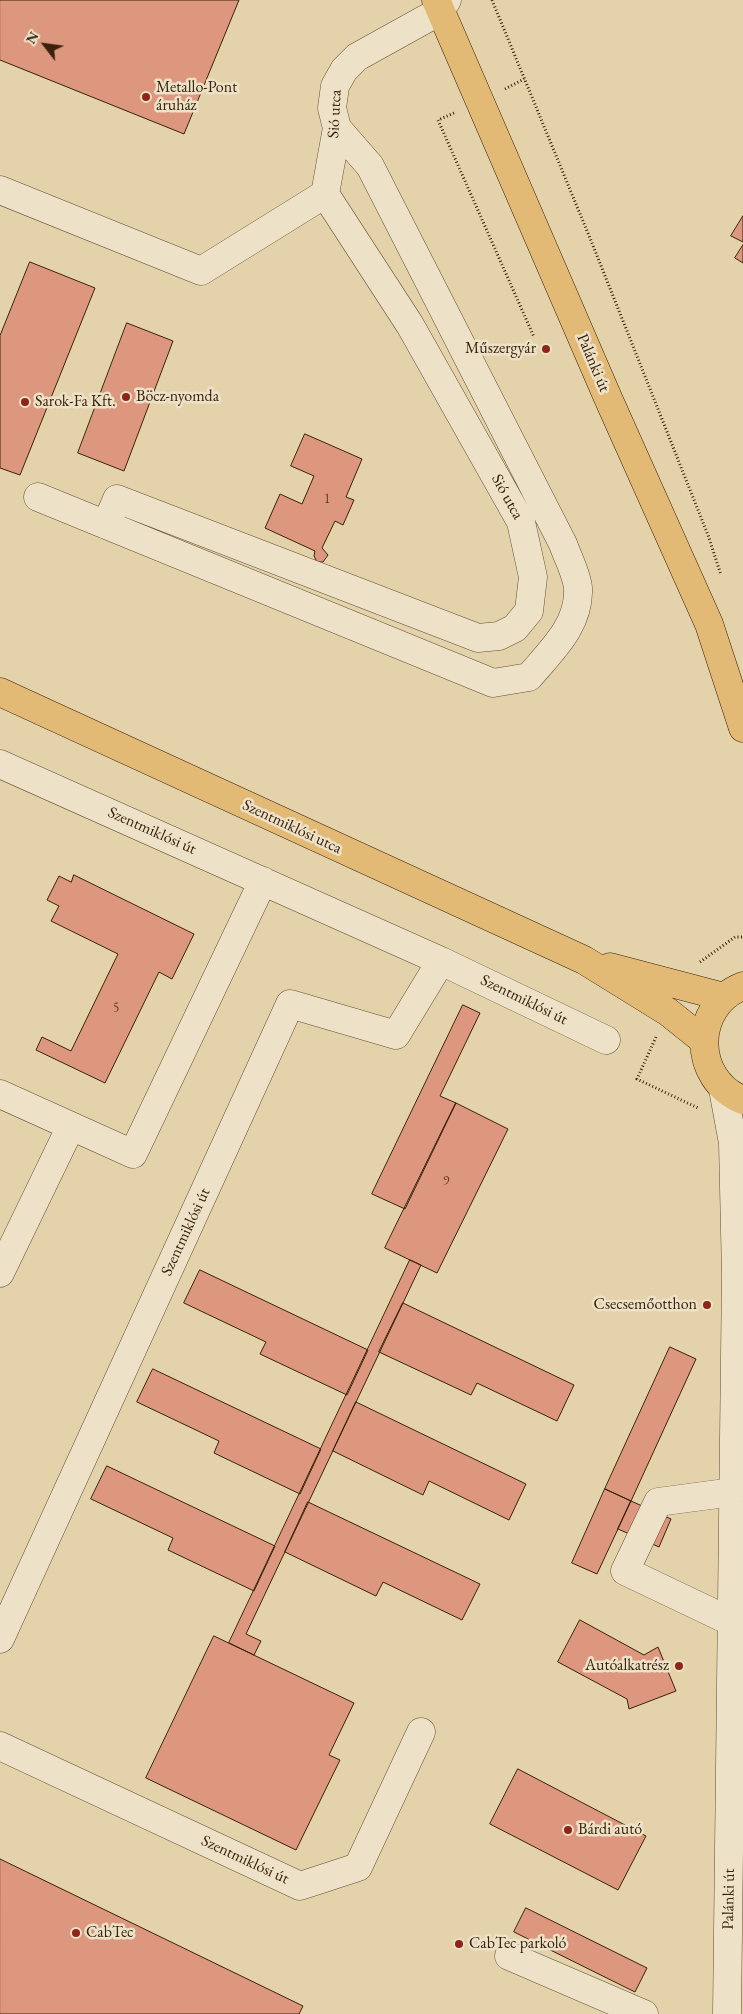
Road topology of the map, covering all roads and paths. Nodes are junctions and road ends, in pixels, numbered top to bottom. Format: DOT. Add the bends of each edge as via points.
graph roads {
  1 [pos="492,0"];
  2 [pos="441,4"];
  3 [pos="524,79"];
  4 [pos="480,101"];
  5 [pos="337,128"];
  6 [pos="0,190"];
  7 [pos="325,194"];
  8 [pos="534,337"];
  9 [pos="38,497"];
  10 [pos="106,525"];
  11 [pos="722,579"];
  12 [pos="0,692"];
  13 [pos="743,728"];
  14 [pos="0,764"];
  15 [pos="263,881"];
  16 [pos="584,960"];
  17 [pos="441,961"];
  18 [pos="734,992"];
  19 [pos="606,1040"];
  20 [pos="703,1040"];
  21 [pos="0,1094"];
  22 [pos="733,1094"];
  23 [pos="71,1126"];
  24 [pos="743,1241"];
  25 [pos="0,1273"];
  26 [pos="736,1274"];
  27 [pos="733,1492"];
  28 [pos="732,1622"];
  29 [pos="0,1639"];
  30 [pos="421,1732"];
  31 [pos="0,1746"];
  32 [pos="509,1956"];
  33 [pos="644,2014"];
  34 [pos="728,2014"];
  1 -- 3 [label="path"];
  2 -- 4 [label="main road, Palánki út"];
  2 -- 5 [label="street, Sió utca" via="357,57 344,70 335,86 332,108"];
  3 -- 4 [label="path"];
  3 -- 11 [label="path" via="600,261 708,535"];
  4 -- 8 [label="path" via="438,120"];
  4 -- 13 [label="main road, Palánki út" via="709,624"];
  5 -- 7 [label="street, Sió utca"];
  5 -- 10 [label="street" via="370,166 563,544 578,588 574,620 529,677 493,683"];
  6 -- 7 [label="street" via="201,271"];
  7 -- 10 [label="street, Sió utca" via="410,325 521,522 533,577 529,611 515,628 500,636 478,638 117,499"];
  9 -- 10 [label="street"];
  12 -- 16 [label="main road, Szentmiklósi utca"];
  14 -- 15 [label="street, Szentmiklósi út"];
  15 -- 17 [label="street, Szentmiklósi út"];
  15 -- 23 [label="street" via="134,1154"];
  16 -- 18 [label="main road"];
  16 -- 20 [label="main road" via="668,1012"];
  17 -- 19 [label="street, Szentmiklósi út"];
  17 -- 29 [label="street, Szentmiklósi út" via="396,1035 290,1004"];
  18 -- 20 [label="main road" via="713,1009"];
  20 -- 22 [label="main road" via="705,1058 712,1075"];
  21 -- 23 [label="street"];
  22 -- 26 [label="street, Palánki út"];
  23 -- 25 [label="street"];
  24 -- 26 [label="street, Palánki út"];
  26 -- 27 [label="street, Palánki út"];
  27 -- 28 [label="street, Palánki út"];
  27 -- 28 [label="street" via="658,1502 625,1571"];
  28 -- 34 [label="street, Palánki út"];
  30 -- 31 [label="street, Szentmiklósi út" via="358,1867 300,1886"];
  32 -- 33 [label="street"];
}
